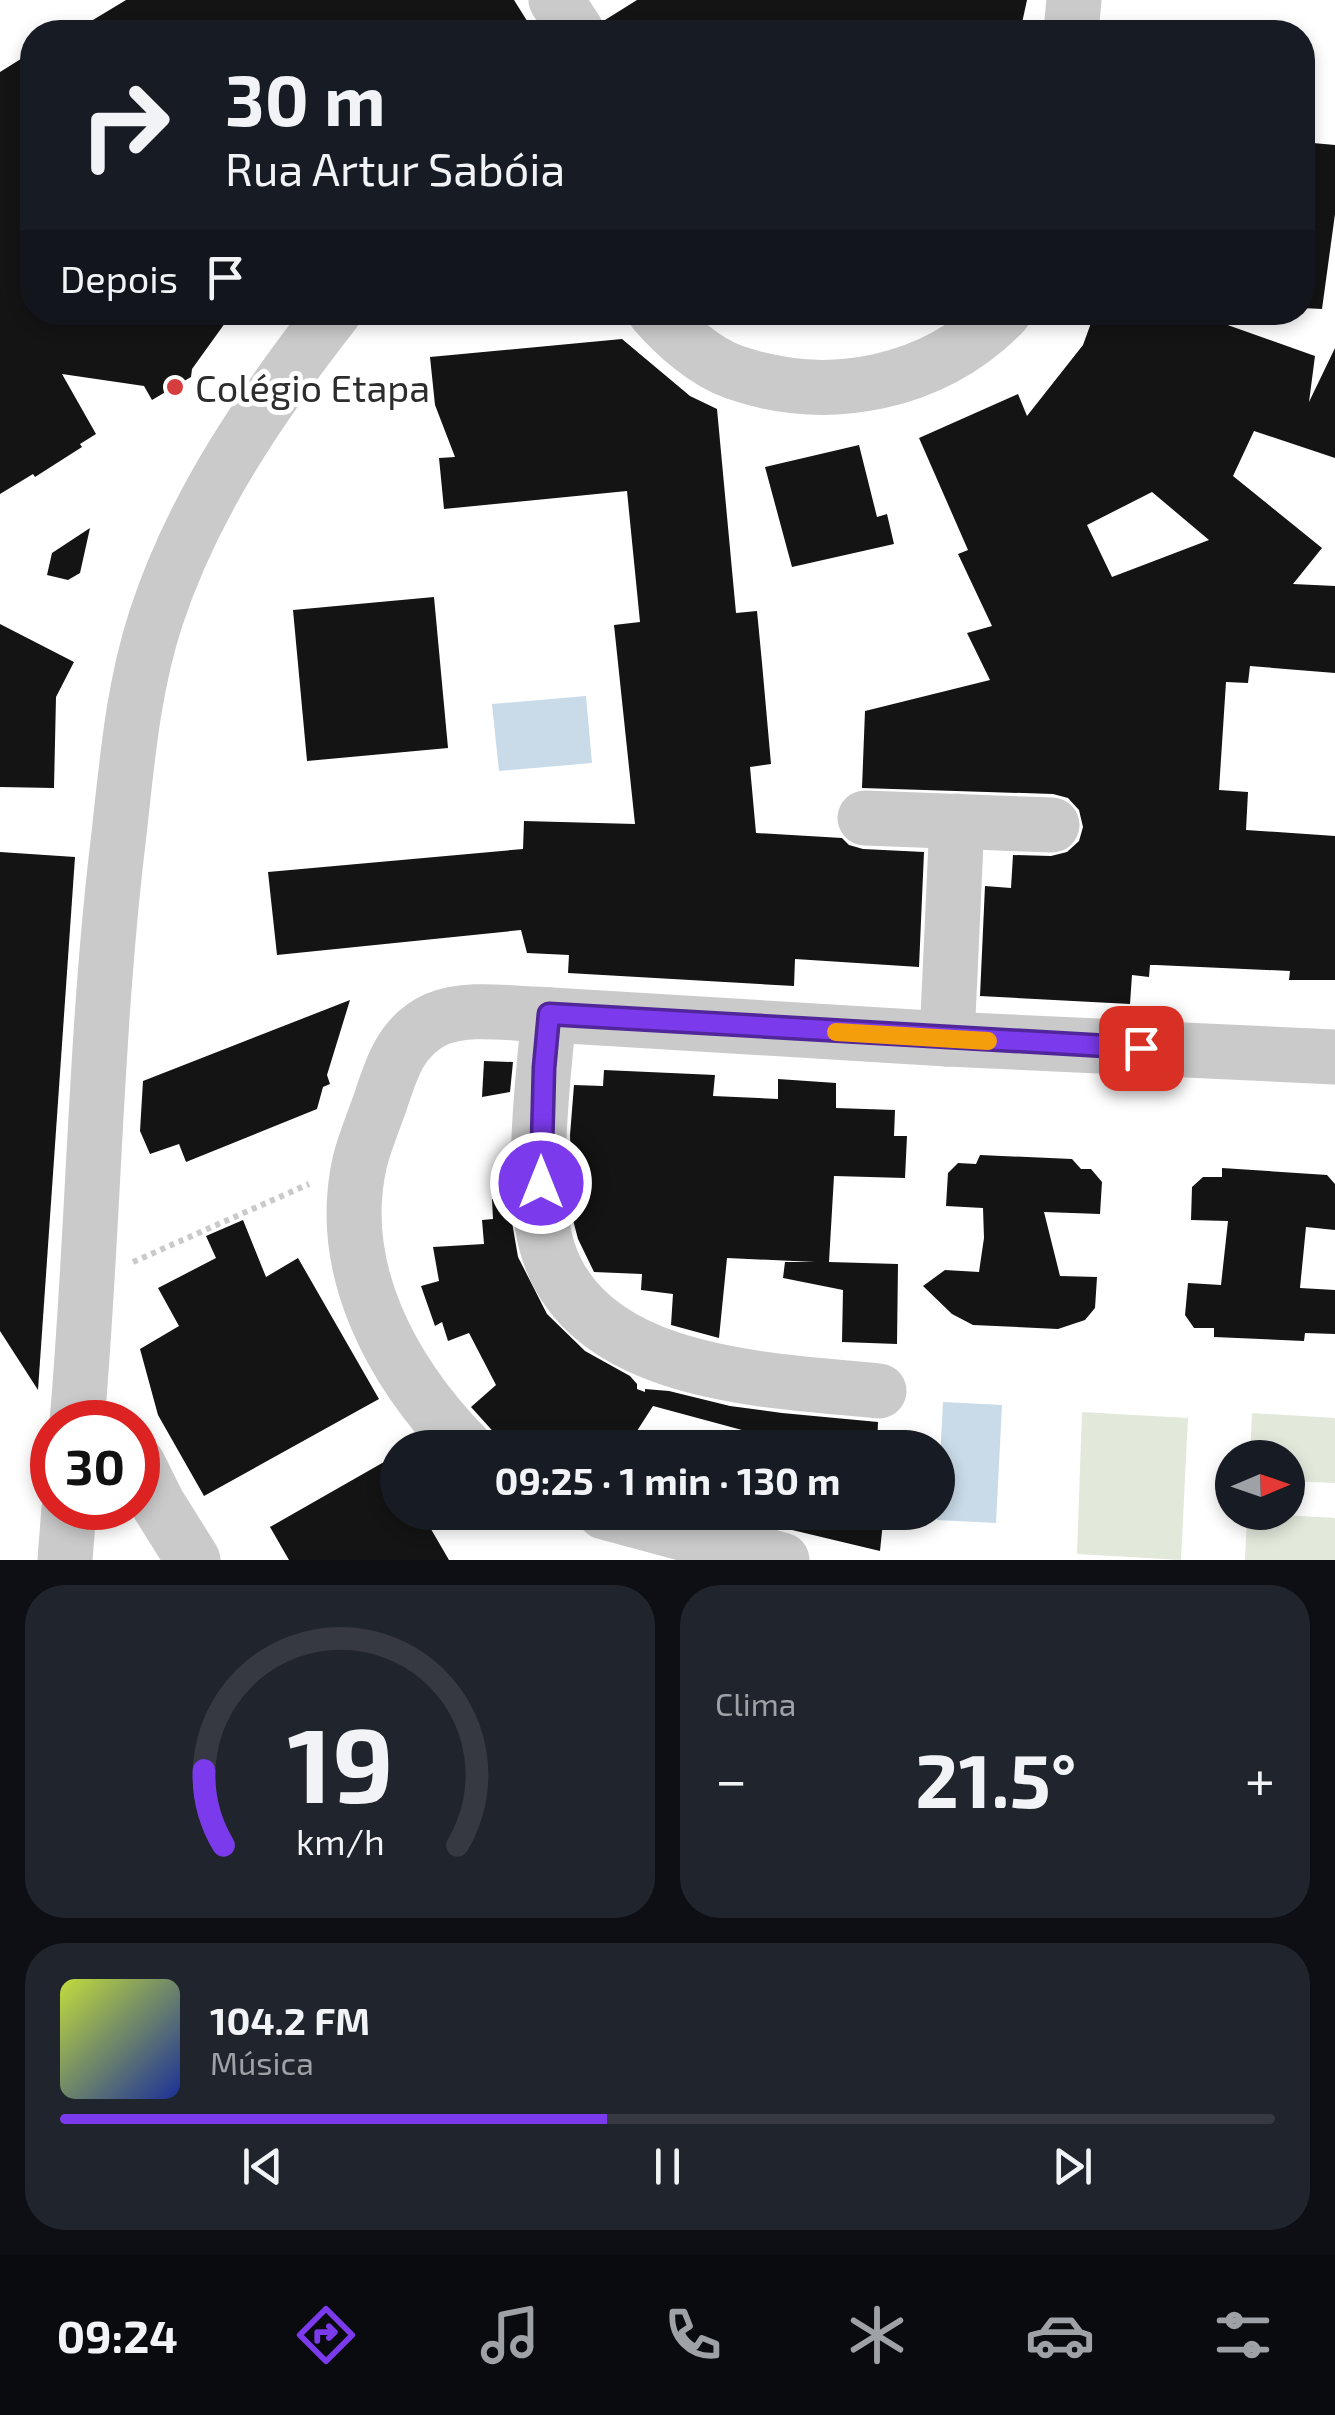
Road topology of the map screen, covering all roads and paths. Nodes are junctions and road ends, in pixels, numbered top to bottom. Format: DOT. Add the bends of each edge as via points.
graph roads {
  1 [pos="324,325"];
  2 [pos="670,325"];
  3 [pos="722,325"];
  4 [pos="991,325"];
  5 [pos="782,384"];
  6 [pos="865,818"];
  7 [pos="958,821"];
  8 [pos="1052,825"];
  9 [pos="549,1014"];
  10 [pos="948,1038"];
  11 [pos="1335,1056"];
  12 [pos="320,1179"];
  13 [pos="125,1266"];
  14 [pos="84,1334"];
  15 [pos="879,1391"];
  16 [pos="79,1400"];
  17 [pos="110,1400"];
  18 [pos="451,1430"];
  19 [pos="160,1507"];
  20 [pos="67,1530"];
  21 [pos="671,1530"];
  22 [pos="65,1560"];
  23 [pos="193,1560"];
  24 [pos="782,1560"];
  1 -- 14 [label="street" via="210,491 156,618 134,708 111,895"];
  2 -- 5 [label="street" via="732,372"];
  3 -- 5 [label="street"];
  4 -- 5 [label="street" via="952,356 896,378 837,388"];
  6 -- 7 [label="street"];
  7 -- 8 [label="street"];
  7 -- 10 [label="street"];
  9 -- 10 [label="street"];
  9 -- 15 [label="street" via="542,1220 548,1251 578,1305 606,1328 685,1364"];
  9 -- 18 [label="street" via="470,1012 420,1028 396,1054 360,1162 354,1220 373,1316 413,1385"];
  10 -- 11 [label="street"];
  12 -- 13 [label="path"];
  14 -- 16 [label="street"];
  14 -- 17 [label="street"];
  19 -- 23 [label="street"];
  20 -- 22 [label="street"];
  21 -- 24 [label="street"];
}
